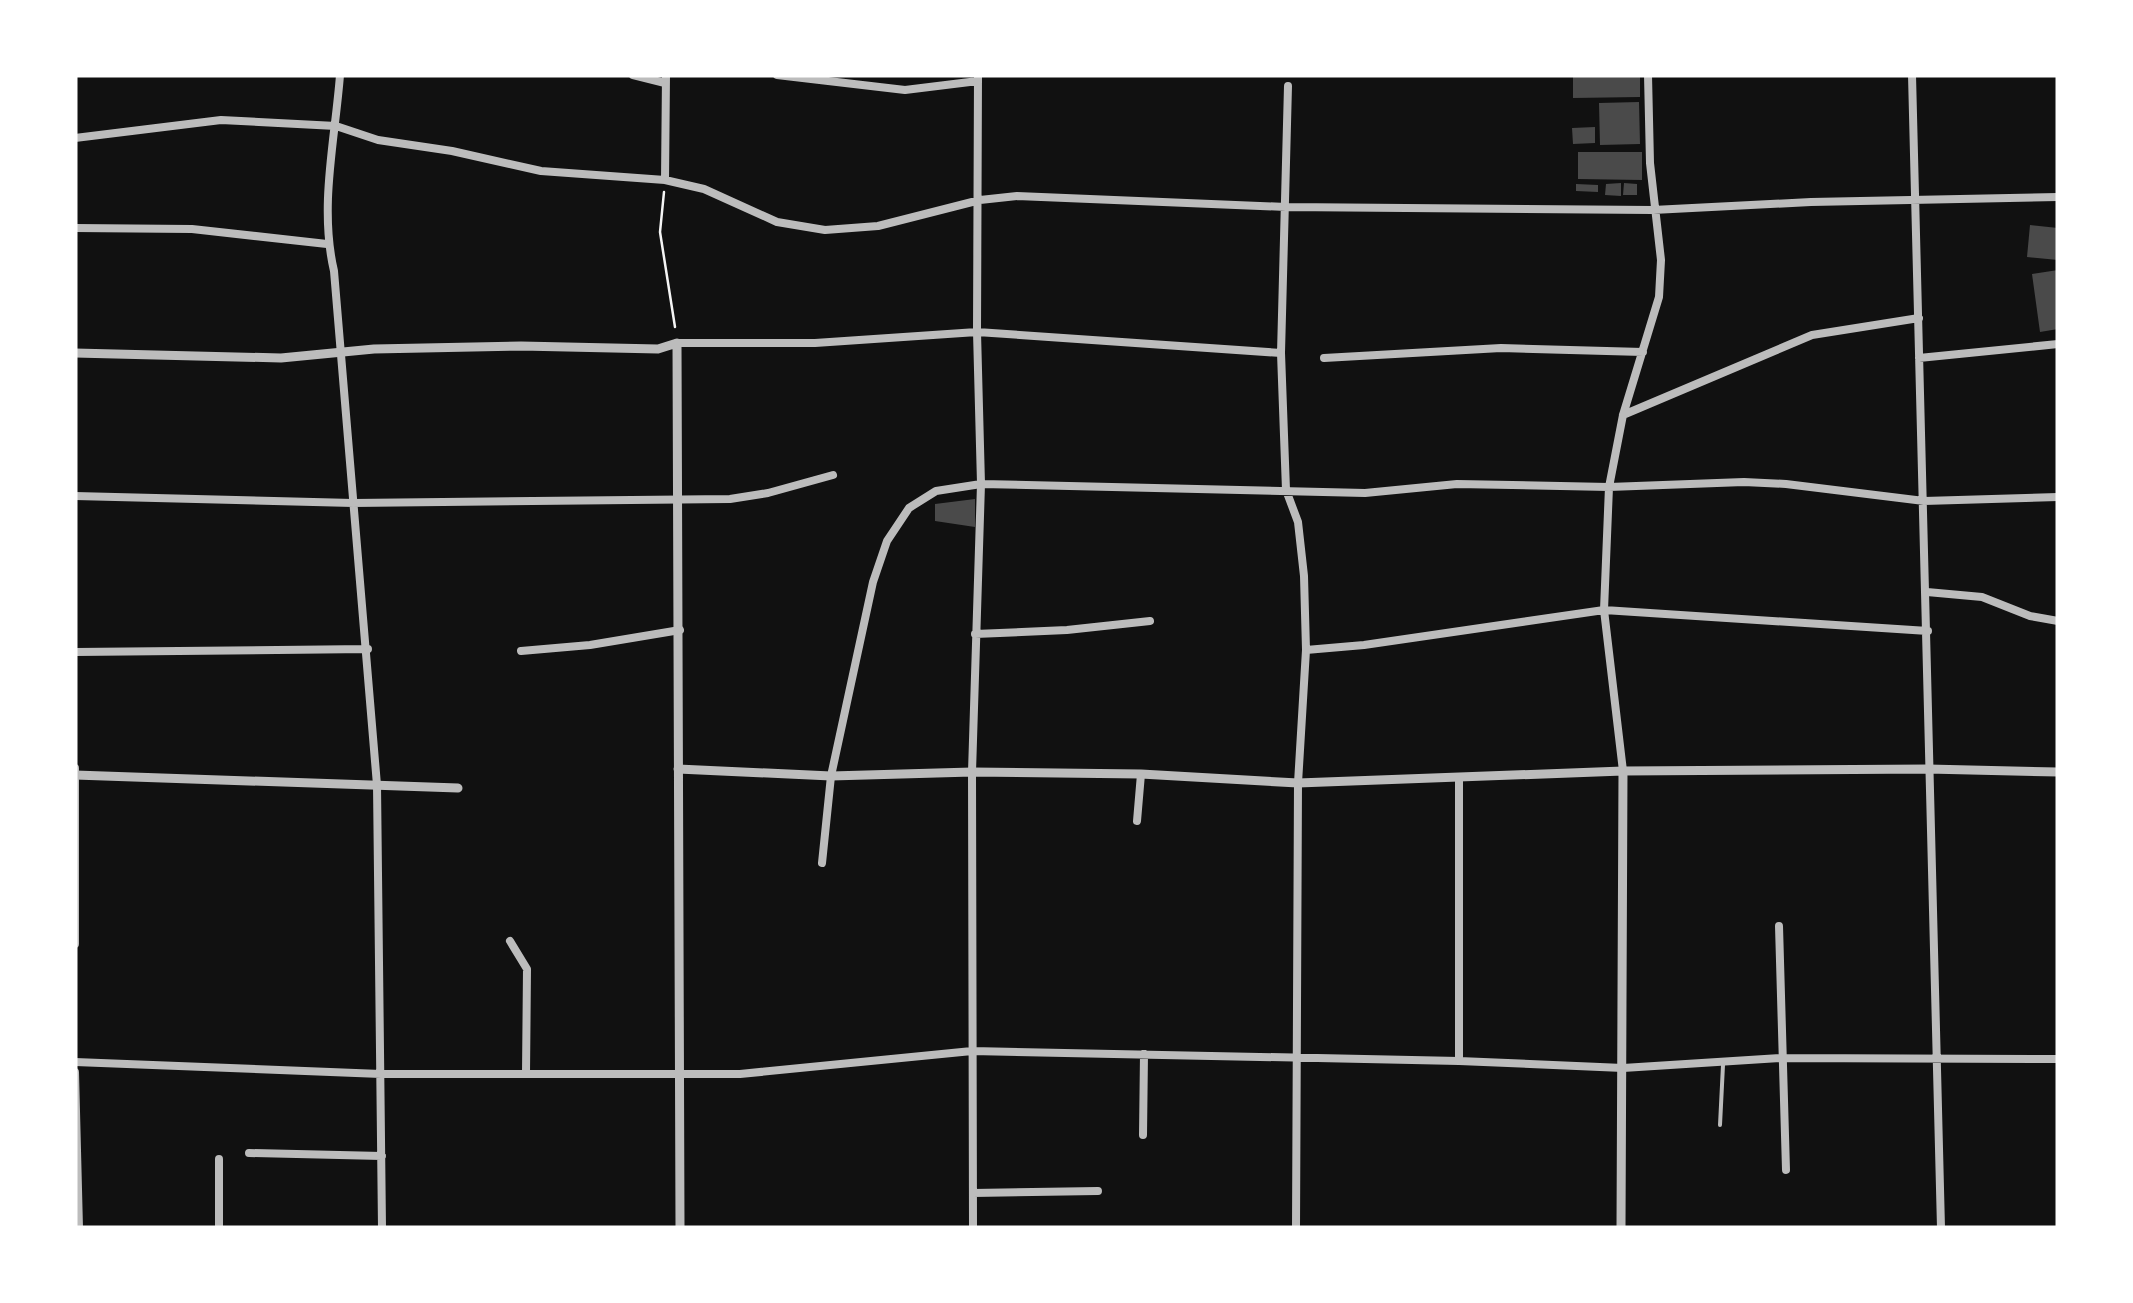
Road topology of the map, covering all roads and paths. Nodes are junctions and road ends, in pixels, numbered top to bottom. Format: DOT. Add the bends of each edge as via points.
graph roads {
  1 [pos="340,75"];
  2 [pos="633,75"];
  3 [pos="777,75"];
  4 [pos="1648,75"];
  5 [pos="1912,75"];
  6 [pos="978,78"];
  7 [pos="666,79"];
  8 [pos="1288,86"];
  9 [pos="336,126"];
  10 [pos="75,138"];
  11 [pos="665,180"];
  12 [pos="2058,196"];
  13 [pos="980,200"];
  14 [pos="1915,202"];
  15 [pos="1286,207"];
  16 [pos="1653,210"];
  17 [pos="75,228"];
  18 [pos="327,244"];
  19 [pos="1918,318"];
  20 [pos="977,332"];
  21 [pos="677,343"];
  22 [pos="2058,344"];
  23 [pos="1643,352"];
  24 [pos="75,353"];
  25 [pos="1281,353"];
  26 [pos="340,354"];
  27 [pos="1324,358"];
  28 [pos="1919,358"];
  29 [pos="1623,415"];
  30 [pos="833,475"];
  31 [pos="981,484"];
  32 [pos="1609,487"];
  33 [pos="1286,490"];
  34 [pos="75,496"];
  35 [pos="2058,497"];
  36 [pos="679,500"];
  37 [pos="1924,501"];
  38 [pos="353,502"];
  39 [pos="1927,592"];
  40 [pos="1604,610"];
  41 [pos="2058,620"];
  42 [pos="1150,621"];
  43 [pos="680,630"];
  44 [pos="1928,632"];
  45 [pos="974,634"];
  46 [pos="368,649"];
  47 [pos="1306,650"];
  48 [pos="522,651"];
  49 [pos="75,652"];
  50 [pos="678,769"];
  51 [pos="1928,769"];
  52 [pos="1623,771"];
  53 [pos="972,772"];
  54 [pos="2058,772"];
  55 [pos="75,773"];
  56 [pos="1141,774"];
  57 [pos="831,776"];
  58 [pos="1459,778"];
  59 [pos="1298,783"];
  60 [pos="377,785"];
  61 [pos="458,788"];
  62 [pos="1138,822"];
  63 [pos="822,862"];
  64 [pos="1779,926"];
  65 [pos="510,942"];
  66 [pos="75,944"];
  67 [pos="972,1050"];
  68 [pos="1144,1054"];
  69 [pos="1938,1057"];
  70 [pos="1296,1058"];
  71 [pos="1781,1058"];
  72 [pos="2058,1059"];
  73 [pos="1460,1060"];
  74 [pos="75,1062"];
  75 [pos="1723,1062"];
  76 [pos="1622,1068"];
  77 [pos="75,1072"];
  78 [pos="381,1074"];
  79 [pos="526,1074"];
  80 [pos="680,1074"];
  81 [pos="1720,1125"];
  82 [pos="1143,1135"];
  83 [pos="249,1153"];
  84 [pos="382,1156"];
  85 [pos="219,1159"];
  86 [pos="1786,1170"];
  87 [pos="1098,1191"];
  88 [pos="973,1193"];
  89 [pos="79,1228"];
  90 [pos="218,1228"];
  91 [pos="382,1228"];
  92 [pos="680,1228"];
  93 [pos="973,1228"];
  94 [pos="1296,1228"];
  95 [pos="1621,1228"];
  96 [pos="1941,1228"];
  1 -- 9 [label="street"];
  2 -- 7 [label="street"];
  3 -- 6 [label="street" via="905,90"];
  4 -- 16 [label="street"];
  5 -- 14 [label="street"];
  6 -- 13 [label="street"];
  7 -- 11 [label="street"];
  8 -- 15 [label="street"];
  9 -- 10 [label="street" via="221,120"];
  9 -- 11 [label="street" via="541,171"];
  9 -- 18 [label="street"];
  11 -- 13 [label="street" via="704,188 777,222 825,230 878,226"];
  11 -- 21 [label="path" via="660,232"];
  12 -- 14 [label="street"];
  13 -- 15 [label="street"];
  13 -- 20 [label="street"];
  14 -- 16 [label="street"];
  14 -- 19 [label="street"];
  15 -- 16 [label="street"];
  15 -- 25 [label="street"];
  16 -- 23 [label="street" via="1659,296"];
  17 -- 18 [label="street" via="192,229"];
  18 -- 26 [label="street"];
  19 -- 28 [label="street"];
  19 -- 29 [label="street" via="1812,335"];
  20 -- 21 [label="street" via="815,343"];
  20 -- 25 [label="street"];
  20 -- 31 [label="street"];
  21 -- 26 [label="street" via="658,349 521,346"];
  21 -- 36 [label="street"];
  22 -- 28 [label="street"];
  23 -- 27 [label="street" via="1502,348"];
  23 -- 29 [label="street"];
  24 -- 26 [label="street"];
  25 -- 33 [label="street"];
  26 -- 38 [label="street"];
  28 -- 37 [label="street"];
  29 -- 32 [label="street"];
  30 -- 36 [label="street" via="768,493"];
  31 -- 33 [label="street"];
  31 -- 45 [label="street"];
  31 -- 57 [label="street" via="936,490 909,508 887,541"];
  32 -- 33 [label="street"];
  32 -- 37 [label="street" via="1786,484"];
  32 -- 40 [label="street"];
  33 -- 47 [label="street" via="1298,522"];
  34 -- 38 [label="street"];
  35 -- 37 [label="street"];
  36 -- 38 [label="street"];
  36 -- 43 [label="street"];
  37 -- 39 [label="street"];
  38 -- 46 [label="street"];
  39 -- 41 [label="street" via="1982,597"];
  39 -- 44 [label="street"];
  40 -- 44 [label="street"];
  40 -- 47 [label="street"];
  40 -- 52 [label="street"];
  42 -- 45 [label="street"];
  43 -- 48 [label="street"];
  43 -- 50 [label="street"];
  44 -- 51 [label="street"];
  45 -- 53 [label="street"];
  46 -- 49 [label="street"];
  46 -- 60 [label="street"];
  47 -- 59 [label="street"];
  50 -- 57 [label="street"];
  50 -- 80 [label="street"];
  51 -- 52 [label="street"];
  51 -- 54 [label="street"];
  51 -- 69 [label="street"];
  52 -- 58 [label="street"];
  52 -- 76 [label="street"];
  53 -- 56 [label="street"];
  53 -- 57 [label="street"];
  53 -- 67 [label="street"];
  55 -- 60 [label="street"];
  55 -- 66 [label="street"];
  56 -- 59 [label="street"];
  56 -- 62 [label="street"];
  57 -- 63 [label="street"];
  58 -- 59 [label="street"];
  58 -- 73 [label="street"];
  59 -- 70 [label="street"];
  60 -- 61 [label="street"];
  60 -- 78 [label="street"];
  64 -- 71 [label="street"];
  65 -- 79 [label="street" via="527,969"];
  67 -- 68 [label="street"];
  67 -- 80 [label="street"];
  67 -- 88 [label="street"];
  68 -- 70 [label="street"];
  68 -- 82 [label="street"];
  69 -- 71 [label="street"];
  69 -- 72 [label="street"];
  69 -- 96 [label="street"];
  70 -- 73 [label="street"];
  70 -- 94 [label="street"];
  71 -- 75 [label="street"];
  71 -- 86 [label="street"];
  73 -- 76 [label="street"];
  74 -- 78 [label="street"];
  75 -- 76 [label="street"];
  75 -- 81 [label="lane"];
  76 -- 95 [label="street"];
  77 -- 89 [label="street"];
  78 -- 79 [label="street"];
  78 -- 84 [label="street"];
  79 -- 80 [label="street"];
  80 -- 92 [label="street"];
  83 -- 84 [label="street"];
  84 -- 91 [label="street"];
  85 -- 90 [label="street"];
  87 -- 88 [label="street"];
  88 -- 93 [label="street"];
}
